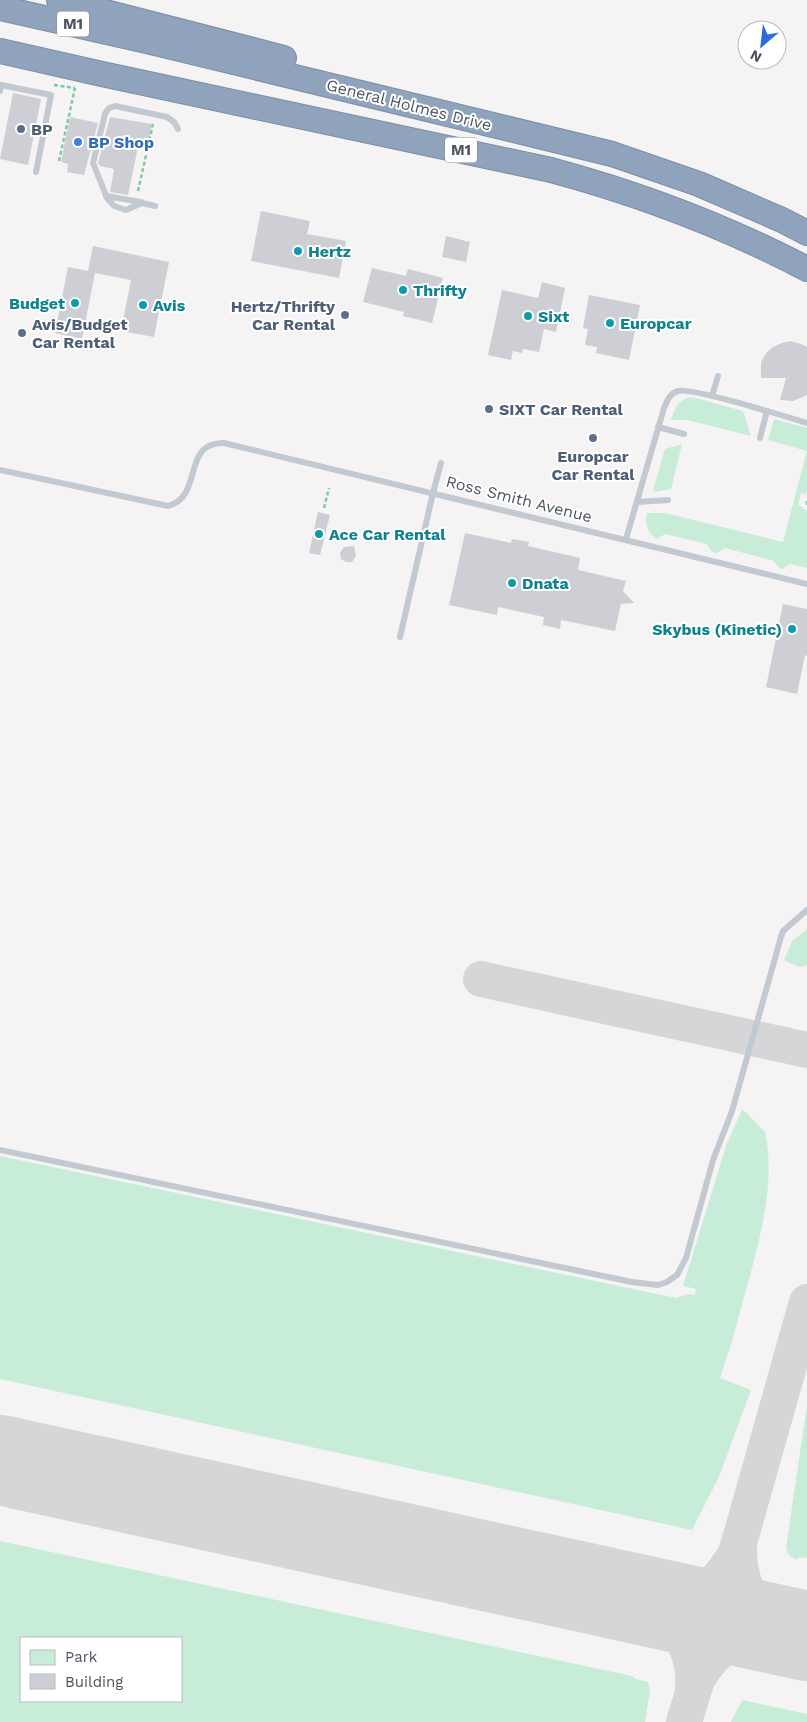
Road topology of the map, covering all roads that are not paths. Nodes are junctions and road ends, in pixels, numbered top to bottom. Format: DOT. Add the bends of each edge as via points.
graph roads {
  1 [pos="59,0"];
  2 [pos="0,8"];
  3 [pos="0,51"];
  4 [pos="0,65"];
  5 [pos="102,74"];
  6 [pos="0,91"];
  7 [pos="178,129"];
  8 [pos="36,172"];
  9 [pos="106,196"];
  10 [pos="142,203"];
  11 [pos="155,206"];
  12 [pos="782,220"];
  13 [pos="807,233"];
  14 [pos="807,269"];
  15 [pos="718,376"];
  16 [pos="712,396"];
  17 [pos="767,411"];
  18 [pos="807,423"];
  19 [pos="658,428"];
  20 [pos="684,434"];
  21 [pos="760,438"];
  22 [pos="441,463"];
  23 [pos="0,470"];
  24 [pos="433,493"];
  25 [pos="668,500"];
  26 [pos="637,502"];
  27 [pos="626,539"];
  28 [pos="807,584"];
  29 [pos="400,637"];
  30 [pos="807,910"];
  31 [pos="0,1150"];
  1 -- 12 [label="highway" via="610,142 707,176"];
  2 -- 12 [label="highway, General Holmes Drive / M1" via="612,154 699,184"];
  3 -- 5 [label="highway, General Holmes Drive / M1"];
  4 -- 5 [label="highway"];
  5 -- 14 [label="highway, General Holmes Drive / M1" via="506,160 602,184 699,218"];
  6 -- 8 [label="lane" via="1,85 51,95"];
  7 -- 9 [label="lane" via="167,117 115,106 109,108 93,163"];
  9 -- 10 [label="lane"];
  9 -- 10 [label="lane" via="110,204 126,210"];
  10 -- 11 [label="lane"];
  12 -- 13 [label="highway, General Holmes Drive / M1"];
  15 -- 16 [label="lane"];
  16 -- 17 [label="lane"];
  16 -- 19 [label="lane" via="678,391 669,398"];
  17 -- 18 [label="lane"];
  17 -- 21 [label="lane"];
  19 -- 20 [label="lane"];
  19 -- 26 [label="lane"];
  22 -- 24 [label="lane"];
  23 -- 24 [label="lane, Ross Smith Avenue" via="168,506 176,504 187,491 203,450 215,443 224,443"];
  24 -- 27 [label="lane, Ross Smith Avenue"];
  24 -- 29 [label="lane"];
  25 -- 26 [label="lane"];
  26 -- 27 [label="lane"];
  27 -- 28 [label="lane, Ross Smith Avenue"];
  30 -- 31 [label="lane" via="782,934 686,1258 676,1275 663,1284 632,1282"];
}
